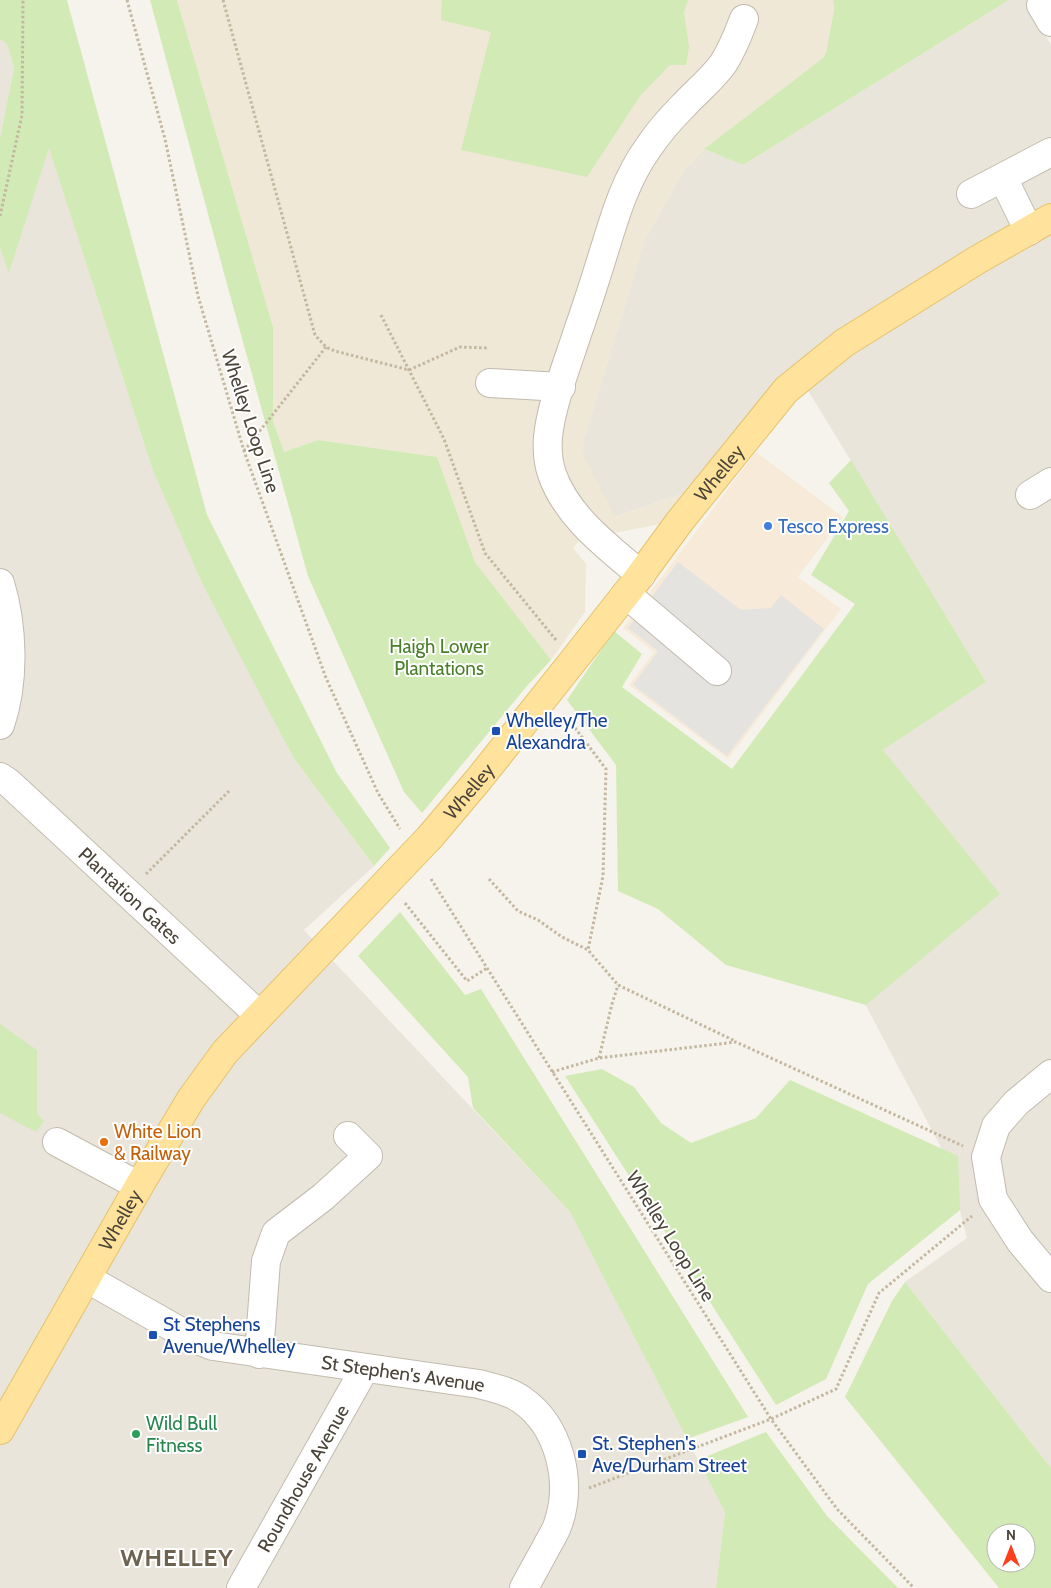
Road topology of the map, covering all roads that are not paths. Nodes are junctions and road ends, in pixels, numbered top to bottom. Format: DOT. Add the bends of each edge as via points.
graph roads {
  1 [pos="744,19"];
  2 [pos="1051,152"];
  3 [pos="1003,178"];
  4 [pos="971,194"];
  5 [pos="1040,224"];
  6 [pos="490,383"];
  7 [pos="561,387"];
  8 [pos="0,583"];
  9 [pos="634,585"];
  10 [pos="717,671"];
  11 [pos="0,725"];
  12 [pos="0,777"];
  13 [pos="258,1015"];
  14 [pos="1051,1074"];
  15 [pos="348,1136"];
  16 [pos="57,1142"];
  17 [pos="140,1186"];
  18 [pos="1051,1278"];
  19 [pos="88,1279"];
  20 [pos="259,1354"];
  21 [pos="365,1368"];
  22 [pos="1,1425"];
  23 [pos="241,1588"];
  24 [pos="524,1588"];
  1 -- 7 [label="street" via="723,64 664,127 630,180 618,205"];
  2 -- 3 [label="street"];
  3 -- 4 [label="street"];
  3 -- 5 [label="street"];
  5 -- 9 [label="main road, Whelley" via="844,343 786,390 680,521"];
  6 -- 7 [label="street"];
  7 -- 9 [label="street" via="548,436 548,456 559,492"];
  8 -- 11 [label="street" via="10,636 7,698"];
  9 -- 10 [label="street"];
  9 -- 13 [label="main road, Whelley, bridge" via="430,837"];
  12 -- 13 [label="street, Plantation Gates"];
  13 -- 17 [label="main road, Whelley" via="225,1052 191,1099"];
  14 -- 18 [label="street" via="1016,1103 996,1126 986,1157 993,1199 1020,1241"];
  15 -- 20 [label="street" via="375,1162 276,1233 266,1261"];
  16 -- 17 [label="street"];
  17 -- 19 [label="main road, Whelley"];
  19 -- 20 [label="street, St Stephen's Avenue" via="190,1337 213,1346"];
  19 -- 22 [label="main road, Whelley"];
  20 -- 21 [label="street, St Stephen's Avenue"];
  21 -- 23 [label="street, Roundhouse Avenue"];
  21 -- 24 [label="street, St Stephen's Avenue" via="503,1390 521,1399 549,1428 559,1451 564,1488 558,1524"];
}
